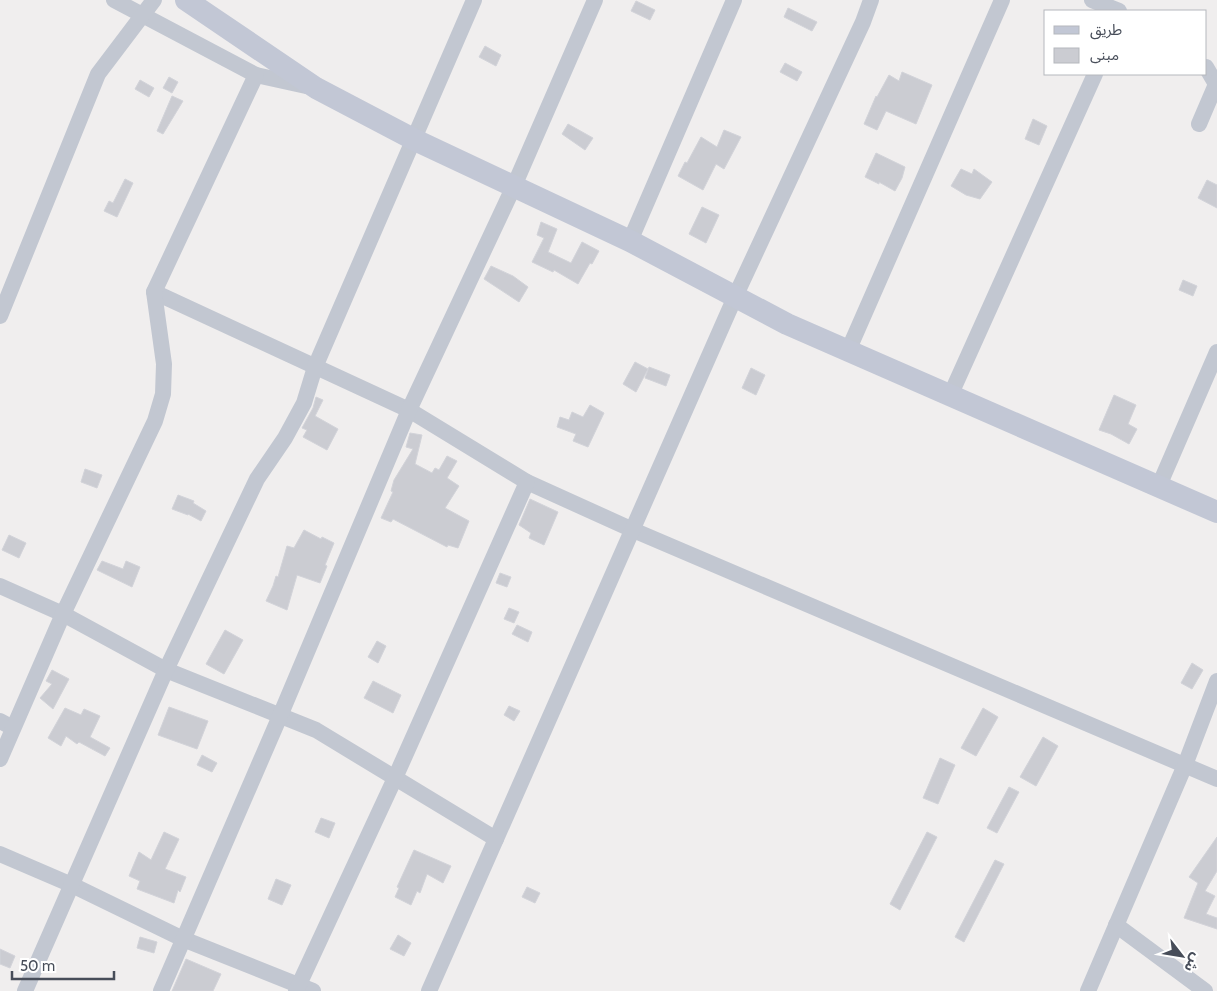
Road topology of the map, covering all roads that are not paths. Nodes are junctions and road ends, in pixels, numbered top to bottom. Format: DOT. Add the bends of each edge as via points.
graph roads {
  1 [pos="114,0"];
  2 [pos="154,0"];
  3 [pos="186,0"];
  4 [pos="474,0"];
  5 [pos="596,0"];
  6 [pos="734,0"];
  7 [pos="871,0"];
  8 [pos="1002,0"];
  9 [pos="1092,0"];
  10 [pos="1117,10"];
  11 [pos="143,16"];
  12 [pos="1207,69"];
  13 [pos="256,74"];
  14 [pos="1095,75"];
  15 [pos="1217,84"];
  16 [pos="316,88"];
  17 [pos="1199,124"];
  18 [pos="414,140"];
  19 [pos="514,186"];
  20 [pos="630,241"];
  21 [pos="154,292"];
  22 [pos="736,297"];
  23 [pos="0,316"];
  24 [pos="848,351"];
  25 [pos="1217,352"];
  26 [pos="315,367"];
  27 [pos="950,396"];
  28 [pos="409,410"];
  29 [pos="527,482"];
  30 [pos="1158,488"];
  31 [pos="1217,512"];
  32 [pos="633,530"];
  33 [pos="0,586"];
  34 [pos="63,614"];
  35 [pos="166,670"];
  36 [pos="1217,681"];
  37 [pos="280,716"];
  38 [pos="7,725"];
  39 [pos="0,759"];
  40 [pos="1185,765"];
  41 [pos="395,778"];
  42 [pos="1217,779"];
  43 [pos="496,839"];
  44 [pos="0,854"];
  45 [pos="72,885"];
  46 [pos="1116,924"];
  47 [pos="183,939"];
  48 [pos="303,989"];
  49 [pos="25,991"];
  50 [pos="160,991"];
  51 [pos="429,991"];
  52 [pos="1088,991"];
  53 [pos="1205,991"];
  1 -- 11 [label="street"];
  2 -- 11 [label="street"];
  3 -- 16 [label="street"];
  4 -- 18 [label="street"];
  5 -- 19 [label="street"];
  6 -- 20 [label="street"];
  7 -- 22 [label="street"];
  8 -- 24 [label="street"];
  9 -- 10 [label="street"];
  11 -- 13 [label="street"];
  11 -- 23 [label="street" via="98,74"];
  12 -- 15 [label="street"];
  13 -- 16 [label="street"];
  13 -- 21 [label="street"];
  14 -- 27 [label="street"];
  15 -- 17 [label="street"];
  16 -- 18 [label="street"];
  18 -- 19 [label="street"];
  18 -- 26 [label="street"];
  19 -- 20 [label="street"];
  19 -- 28 [label="street"];
  20 -- 22 [label="street"];
  21 -- 26 [label="street"];
  21 -- 34 [label="street" via="164,364 163,394 155,421"];
  22 -- 24 [label="street"];
  22 -- 32 [label="street"];
  24 -- 27 [label="street"];
  25 -- 30 [label="street"];
  26 -- 28 [label="street"];
  26 -- 35 [label="street" via="304,403 257,479"];
  27 -- 30 [label="street"];
  28 -- 29 [label="street"];
  28 -- 37 [label="street"];
  29 -- 32 [label="street"];
  29 -- 41 [label="street"];
  30 -- 31 [label="street"];
  32 -- 40 [label="street"];
  32 -- 43 [label="street"];
  33 -- 34 [label="street"];
  34 -- 35 [label="street"];
  34 -- 38 [label="street"];
  35 -- 37 [label="street"];
  35 -- 45 [label="street"];
  36 -- 40 [label="street"];
  37 -- 41 [label="street" via="316,730"];
  37 -- 47 [label="street"];
  38 -- 39 [label="street"];
  40 -- 42 [label="street"];
  40 -- 46 [label="street"];
  41 -- 43 [label="street"];
  41 -- 48 [label="street"];
  43 -- 51 [label="street"];
  44 -- 45 [label="street"];
  45 -- 47 [label="street"];
  45 -- 49 [label="street"];
  46 -- 52 [label="street"];
  46 -- 53 [label="street"];
  47 -- 48 [label="street"];
  47 -- 50 [label="street"];
}
